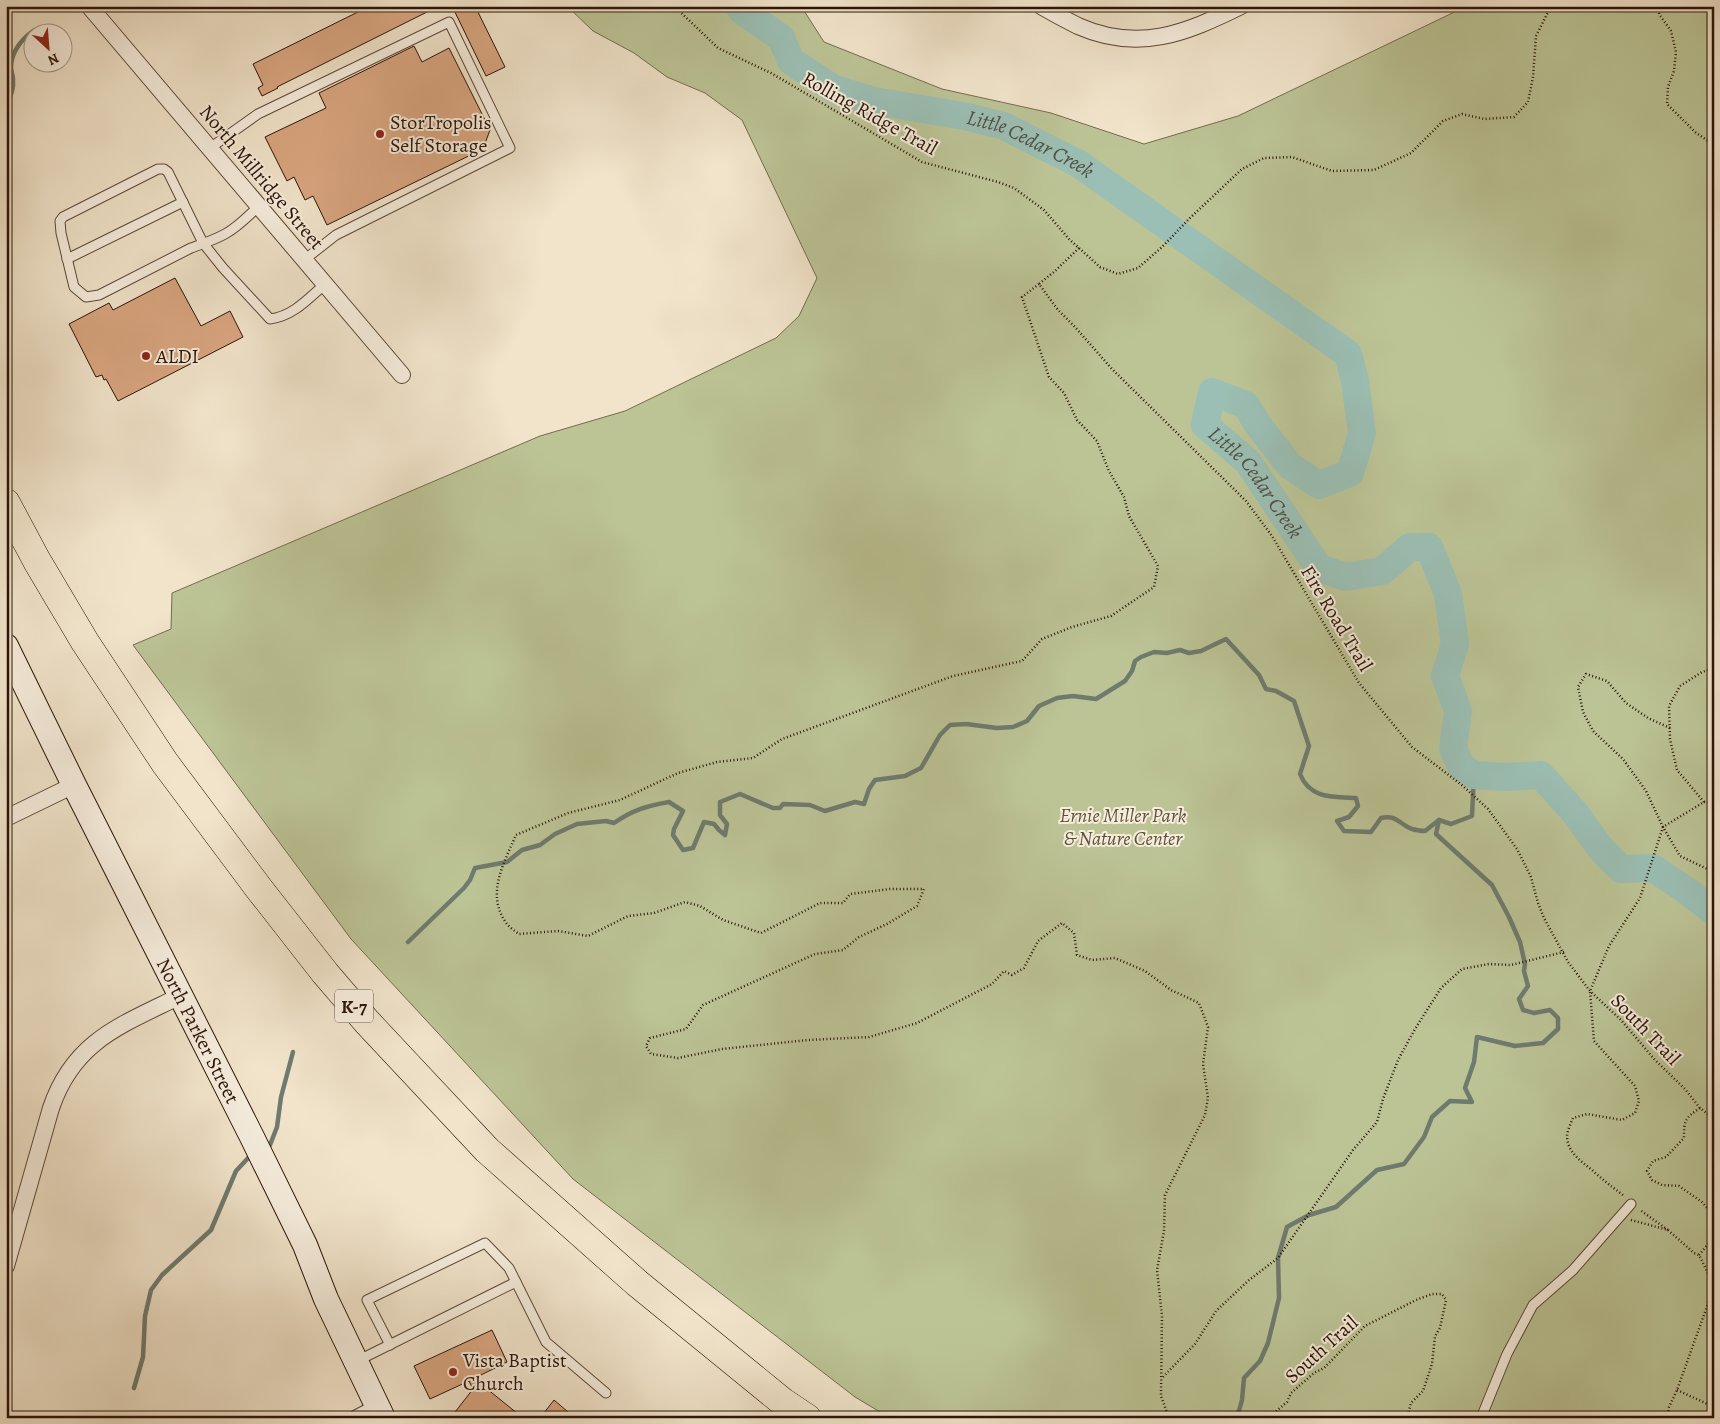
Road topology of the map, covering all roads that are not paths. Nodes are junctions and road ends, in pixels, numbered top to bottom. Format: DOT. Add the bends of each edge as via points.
graph roads {
  1 [pos="89,6"];
  2 [pos="1040,6"];
  3 [pos="1241,6"];
  4 [pos="210,148"];
  5 [pos="183,202"];
  6 [pos="259,206"];
  7 [pos="204,243"];
  8 [pos="67,259"];
  9 [pos="304,260"];
  10 [pos="324,285"];
  11 [pos="402,375"];
  12 [pos="6,503"];
  13 [pos="6,646"];
  14 [pos="74,785"];
  15 [pos="6,818"];
  16 [pos="182,995"];
  17 [pos="1631,1204"];
  18 [pos="6,1266"];
  19 [pos="516,1282"];
  20 [pos="390,1345"];
  21 [pos="356,1362"];
  22 [pos="606,1393"];
  23 [pos="373,1414"];
  24 [pos="807,1418"];
  25 [pos="1481,1418"];
  1 -- 4 [label="street, North Millridge Street"];
  2 -- 3 [label="street" via="1080,26 1138,40 1186,32"];
  4 -- 6 [label="street, North Millridge Street"];
  4 -- 9 [label="lane" via="258,114 449,22 510,148 336,235"];
  5 -- 7 [label="lane"];
  5 -- 8 [label="lane"];
  5 -- 8 [label="lane" via="168,172 154,170 63,217 61,233"];
  6 -- 7 [label="lane" via="224,235"];
  6 -- 9 [label="street, North Millridge Street"];
  7 -- 8 [label="lane" via="93,297 86,297 74,287"];
  7 -- 10 [label="lane" via="270,319 294,310"];
  9 -- 10 [label="street, North Millridge Street"];
  10 -- 11 [label="street, North Millridge Street"];
  12 -- 24 [label="highway, K-7" via="85,642 165,763 260,890 367,1022 494,1156 637,1283"];
  13 -- 14 [label="street, North Parker Street"];
  14 -- 15 [label="street"];
  14 -- 16 [label="street, North Parker Street"];
  16 -- 18 [label="street" via="106,1034 70,1069 50,1108"];
  16 -- 21 [label="street, North Parker Street" via="305,1245"];
  17 -- 25 [label="lane" via="1573,1270 1533,1305 1507,1354"];
  19 -- 20 [label="lane"];
  19 -- 20 [label="lane" via="509,1268 485,1243 367,1300"];
  19 -- 22 [label="lane" via="546,1342"];
  20 -- 21 [label="lane"];
  21 -- 23 [label="street, North Parker Street"];
}
